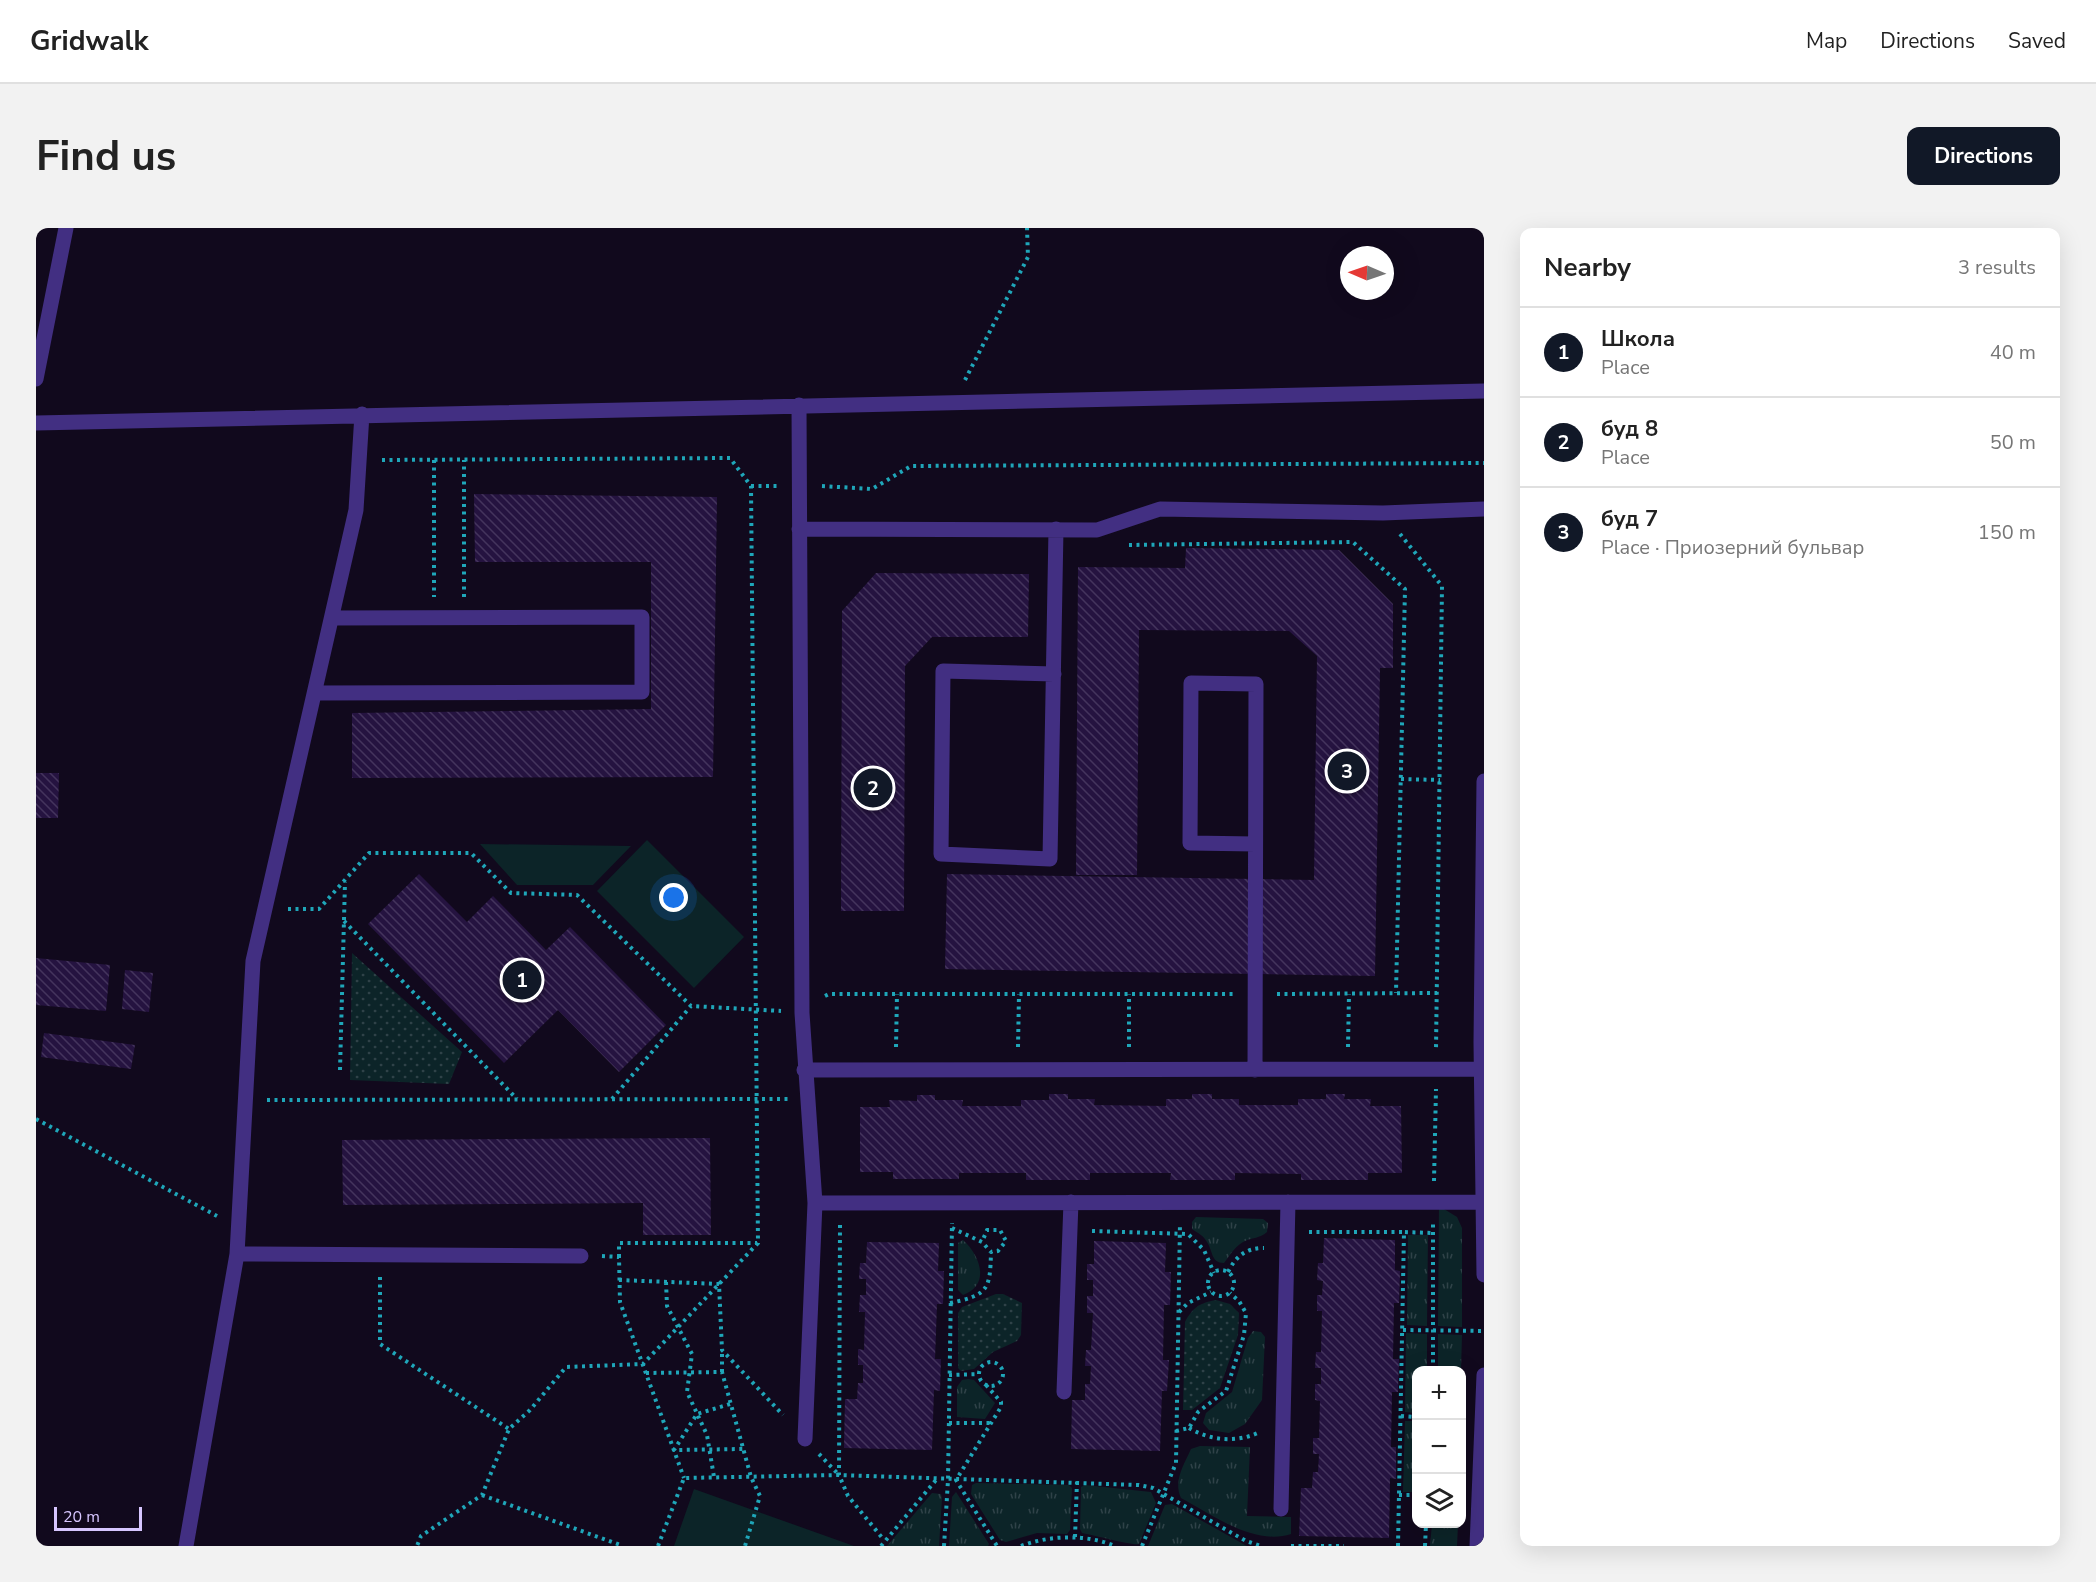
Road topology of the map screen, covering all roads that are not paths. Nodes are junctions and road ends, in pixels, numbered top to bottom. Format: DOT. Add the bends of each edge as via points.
graph roads {
  1 [pos="66,228"];
  2 [pos="41,325"];
  3 [pos="36,379"];
  4 [pos="1484,392"];
  5 [pos="799,405"];
  6 [pos="362,414"];
  7 [pos="36,423"];
  8 [pos="1484,509"];
  9 [pos="800,529"];
  10 [pos="1056,529"];
  11 [pos="333,618"];
  12 [pos="1054,674"];
  13 [pos="316,693"];
  14 [pos="1484,782"];
  15 [pos="1255,844"];
  16 [pos="1484,858"];
  17 [pos="1481,1069"];
  18 [pos="804,1070"];
  19 [pos="1255,1070"];
  20 [pos="1288,1202"];
  21 [pos="1483,1202"];
  22 [pos="815,1203"];
  23 [pos="1071,1203"];
  24 [pos="237,1254"];
  25 [pos="581,1256"];
  26 [pos="1484,1275"];
  27 [pos="1484,1375"];
  28 [pos="1064,1392"];
  29 [pos="805,1439"];
  30 [pos="1281,1509"];
  31 [pos="186,1546"];
  32 [pos="1477,1546"];
  1 -- 2 [label="street"];
  2 -- 3 [label="street"];
  4 -- 5 [label="street"];
  5 -- 6 [label="street"];
  5 -- 9 [label="street"];
  6 -- 7 [label="street"];
  6 -- 11 [label="street" via="356,510"];
  8 -- 10 [label="street" via="1383,513 1160,509 1097,530"];
  9 -- 10 [label="street"];
  9 -- 18 [label="street"];
  10 -- 12 [label="street"];
  11 -- 13 [label="street"];
  11 -- 13 [label="street" via="642,617 642,692"];
  12 -- 12 [label="street" via="1050,858 941,854 943,671"];
  13 -- 24 [label="street" via="253,961"];
  14 -- 16 [label="street"];
  15 -- 15 [label="street" via="1256,684 1191,683 1190,843"];
  15 -- 19 [label="street"];
  16 -- 17 [label="street"];
  17 -- 19 [label="street"];
  17 -- 21 [label="street"];
  18 -- 19 [label="street"];
  18 -- 22 [label="street"];
  20 -- 21 [label="street"];
  20 -- 23 [label="street"];
  20 -- 30 [label="street"];
  21 -- 26 [label="street"];
  22 -- 23 [label="street"];
  22 -- 29 [label="street"];
  23 -- 28 [label="street"];
  24 -- 25 [label="street"];
  24 -- 31 [label="street"];
  27 -- 32 [label="street"];
}
